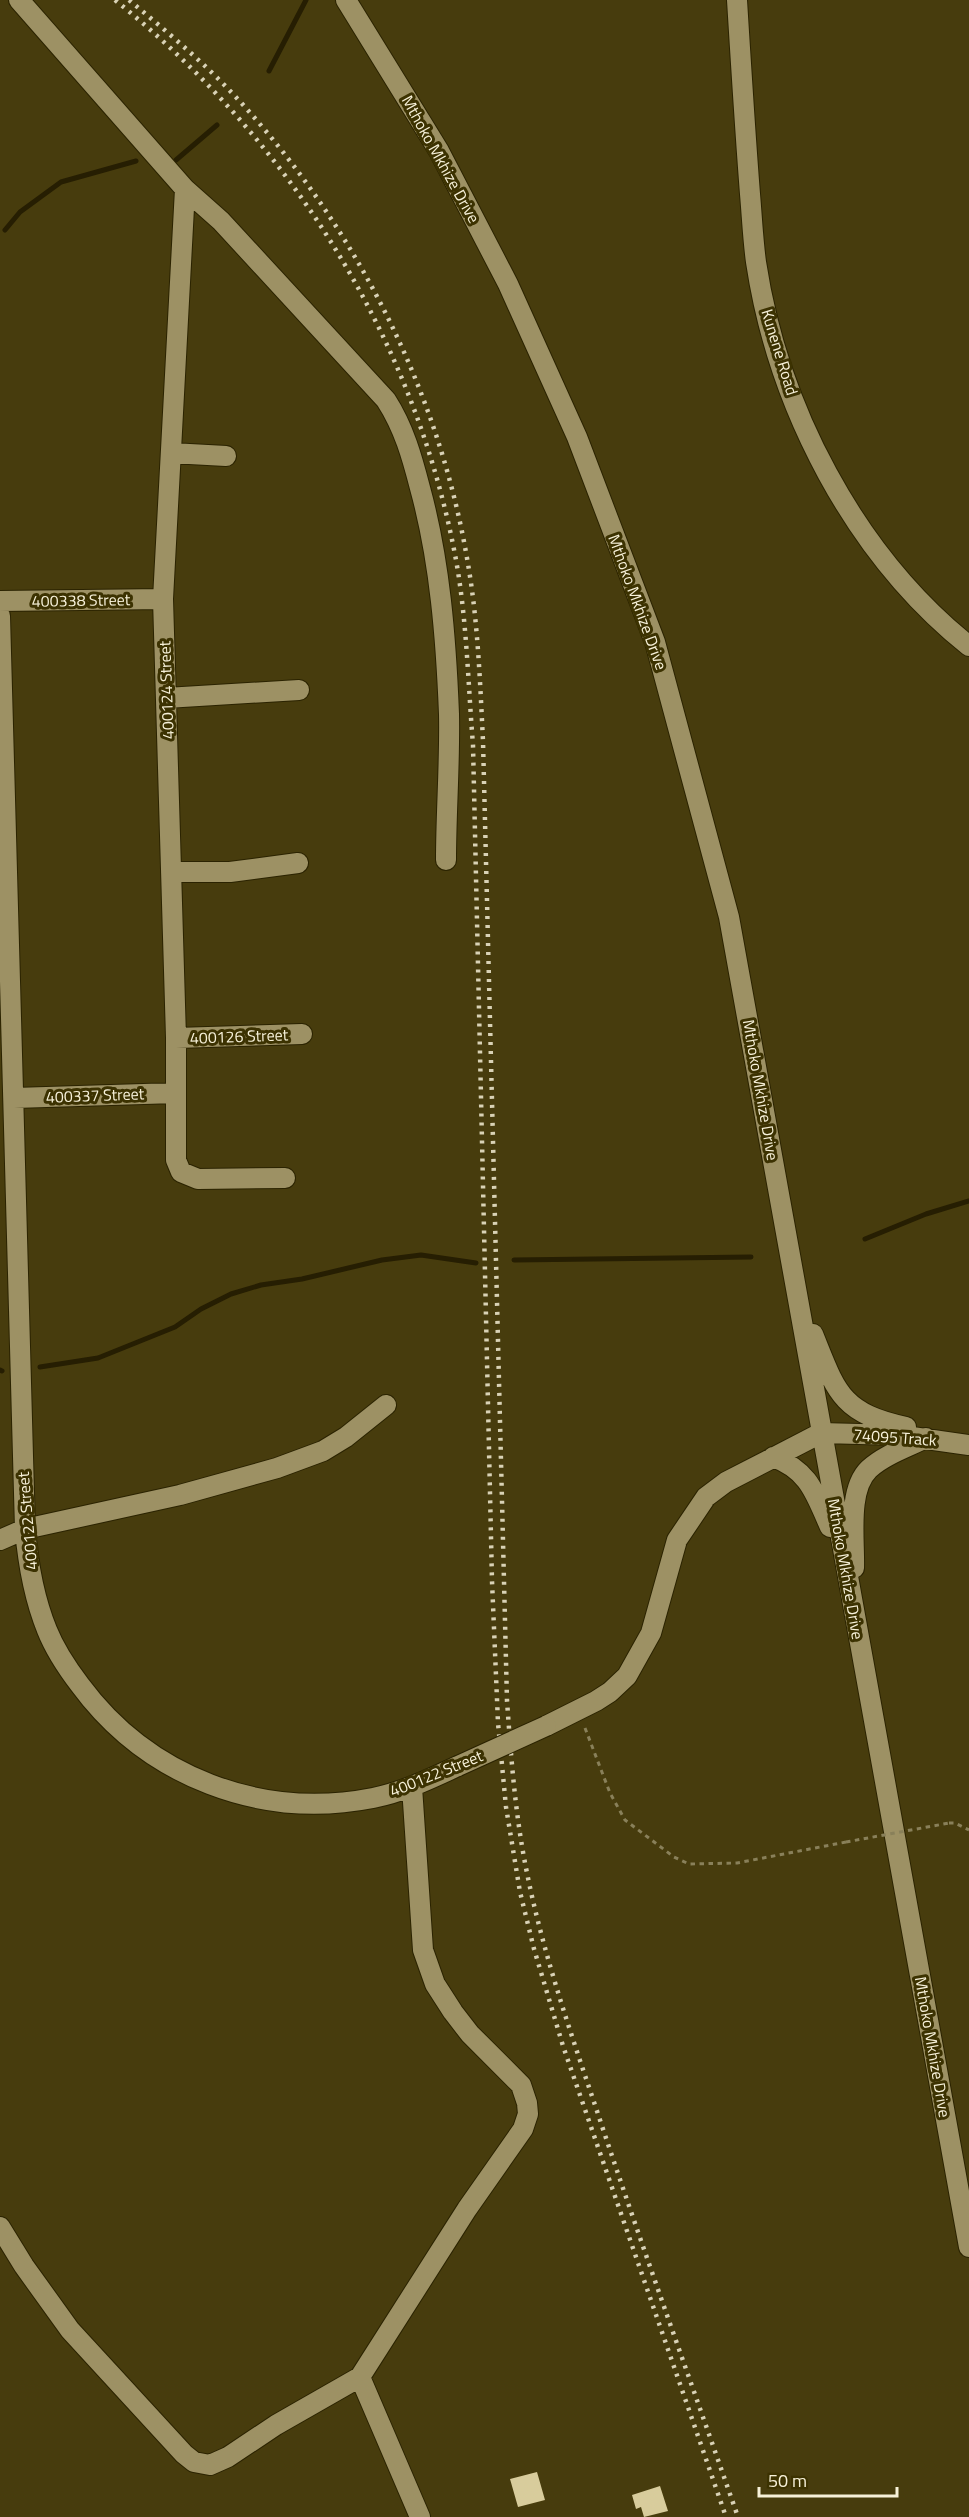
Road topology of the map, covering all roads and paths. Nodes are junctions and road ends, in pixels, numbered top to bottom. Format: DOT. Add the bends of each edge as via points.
graph roads {
  1 [pos="19,0"];
  2 [pos="346,0"];
  3 [pos="736,0"];
  4 [pos="185,189"];
  5 [pos="171,453"];
  6 [pos="226,456"];
  7 [pos="163,599"];
  8 [pos="0,602"];
  9 [pos="0,616"];
  10 [pos="969,646"];
  11 [pos="299,690"];
  12 [pos="166,698"];
  13 [pos="3,817"];
  14 [pos="446,860"];
  15 [pos="298,863"];
  16 [pos="171,872"];
  17 [pos="302,1034"];
  18 [pos="176,1038"];
  19 [pos="176,1093"];
  20 [pos="14,1098"];
  21 [pos="285,1178"];
  22 [pos="8,1208"];
  23 [pos="799,1301"];
  24 [pos="386,1405"];
  25 [pos="821,1433"];
  26 [pos="926,1438"];
  27 [pos="966,1444"];
  28 [pos="773,1457"];
  29 [pos="25,1529"];
  30 [pos="0,1540"];
  31 [pos="843,1554"];
  32 [pos="854,1617"];
  33 [pos="579,1710"];
  34 [pos="412,1787"];
  35 [pos="969,1830"];
  36 [pos="0,2227"];
  37 [pos="969,2247"];
  38 [pos="360,2377"];
  39 [pos="420,2517"];
  1 -- 4 [label="street"];
  2 -- 23 [label="street, Mthoko Mkhize Drive" via="439,151 508,284 577,437 655,642 729,917"];
  3 -- 10 [label="street, Kunene Road" via="756,262 770,327 790,389 815,450 879,554 916,597"];
  4 -- 5 [label="street, 400124 Street"];
  4 -- 14 [label="street" via="221,221 386,400 402,428 424,504 441,601 449,715"];
  5 -- 6 [label="street"];
  5 -- 7 [label="street, 400124 Street"];
  7 -- 8 [label="street, 400338 Street"];
  7 -- 12 [label="street, 400124 Street"];
  9 -- 13 [label="street, 400122 Street"];
  11 -- 12 [label="street"];
  12 -- 16 [label="street, 400124 Street"];
  13 -- 20 [label="street, 400122 Street"];
  15 -- 16 [label="street" via="230,872"];
  16 -- 18 [label="street, 400124 Street"];
  17 -- 18 [label="street, 400126 Street"];
  18 -- 19 [label="street, 400124 Street"];
  19 -- 20 [label="street, 400337 Street"];
  19 -- 21 [label="street, 400124 Street" via="178,1166 186,1176"];
  20 -- 22 [label="street, 400122 Street"];
  22 -- 29 [label="street, 400122 Street"];
  23 -- 25 [label="street, Mthoko Mkhize Drive"];
  23 -- 27 [label="street" via="831,1378 848,1404 879,1420"];
  24 -- 29 [label="street" via="323,1451 277,1468 180,1495"];
  25 -- 26 [label="street, 74095 Track"];
  25 -- 28 [label="street, 400122 Street"];
  25 -- 31 [label="street, Mthoko Mkhize Drive"];
  26 -- 27 [label="street, 74095 Track"];
  26 -- 32 [label="street" via="869,1469 856,1490"];
  28 -- 31 [label="street" via="805,1476"];
  28 -- 33 [label="street, 400122 Street" via="726,1482 695,1511 677,1540 651,1633 638,1661 610,1692"];
  29 -- 30 [label="street"];
  29 -- 34 [label="street, 400122 Street" via="35,1592 65,1665 105,1716 171,1768 244,1796 290,1803 330,1803"];
  31 -- 32 [label="street, Mthoko Mkhize Drive"];
  32 -- 37 [label="street, Mthoko Mkhize Drive"];
  33 -- 34 [label="street, 400122 Street, bridge"];
  33 -- 35 [label="path, bridge" via="625,1820 674,1857 689,1863 737,1863 949,1823"];
  34 -- 38 [label="street" via="423,1950 435,1984 470,2034 521,2085 528,2114 523,2129"];
  36 -- 38 [label="street" via="70,2330 194,2462 210,2464 228,2457"];
  38 -- 39 [label="street"];
}
